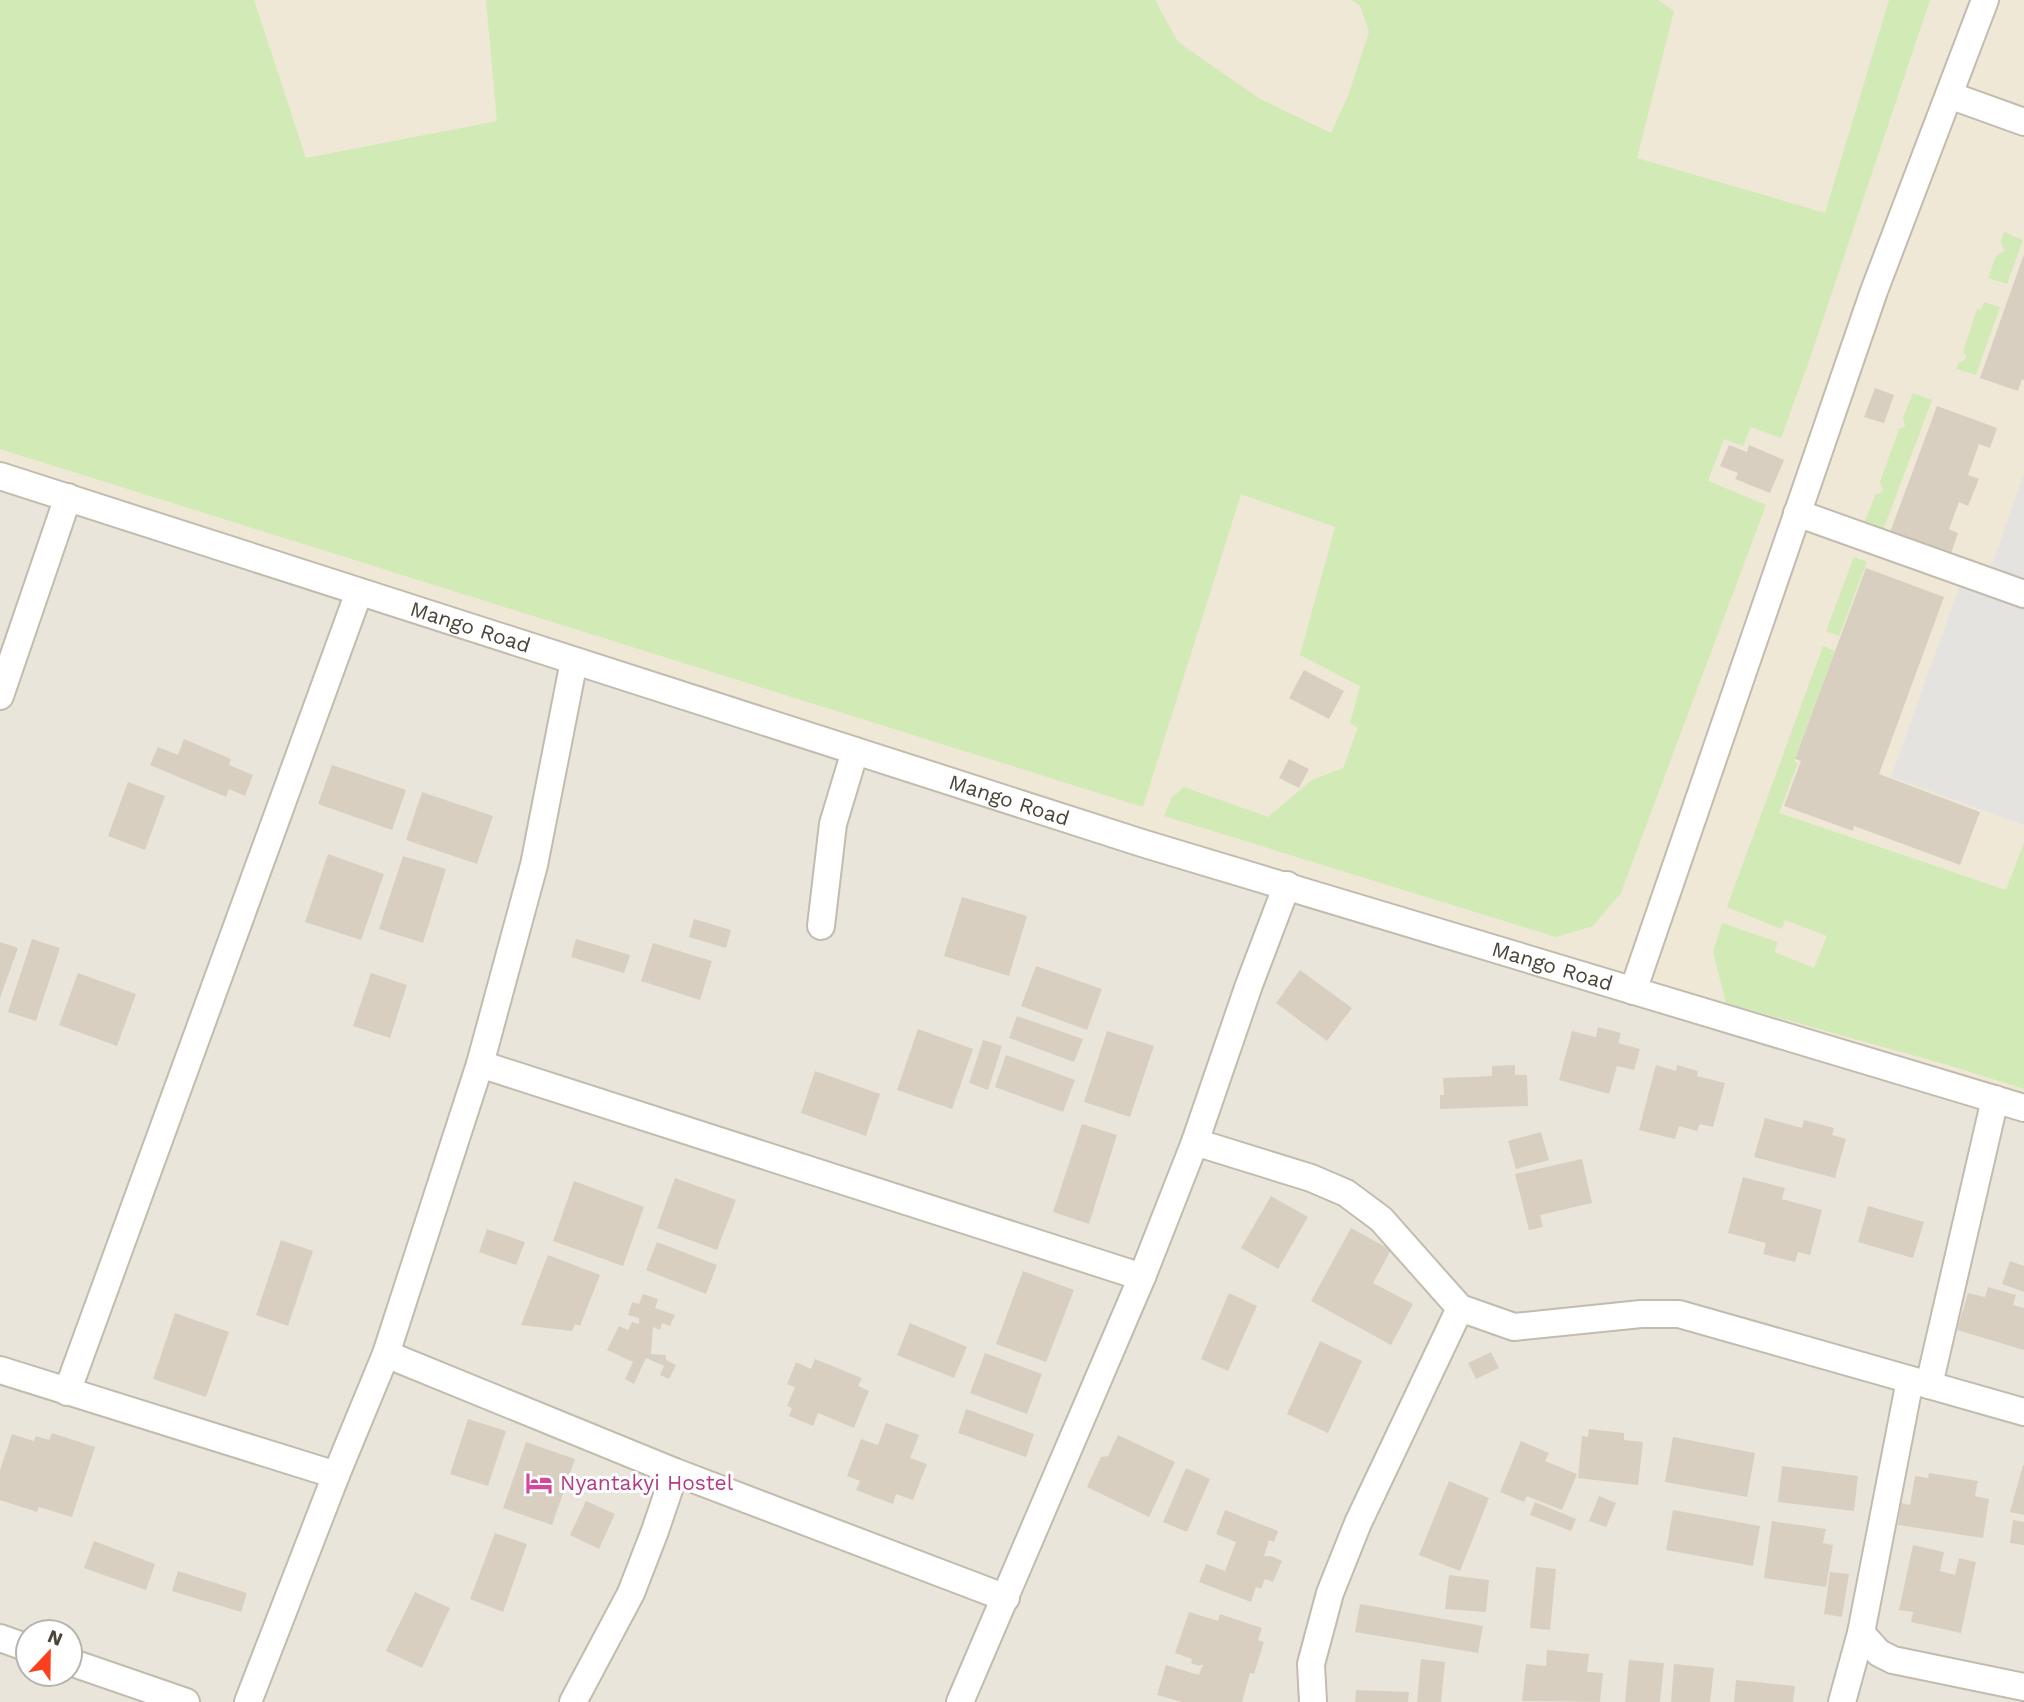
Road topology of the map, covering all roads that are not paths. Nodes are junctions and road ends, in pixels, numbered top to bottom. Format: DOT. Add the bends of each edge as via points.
graph roads {
  1 [pos="1985,0"];
  2 [pos="1949,95"];
  3 [pos="2024,122"];
  4 [pos="0,476"];
  5 [pos="68,497"];
  6 [pos="1797,513"];
  7 [pos="359,592"];
  8 [pos="2024,594"];
  9 [pos="574,661"];
  10 [pos="0,696"];
  11 [pos="855,751"];
  12 [pos="1287,885"];
  13 [pos="821,926"];
  14 [pos="1633,991"];
  15 [pos="480,1063"];
  16 [pos="1995,1099"];
  17 [pos="2024,1108"];
  18 [pos="1195,1142"];
  19 [pos="1142,1277"];
  20 [pos="1460,1308"];
  21 [pos="386,1354"];
  22 [pos="0,1370"];
  23 [pos="1919,1382"];
  24 [pos="68,1392"];
  25 [pos="2024,1412"];
  26 [pos="675,1472"];
  27 [pos="336,1475"];
  28 [pos="1006,1598"];
  29 [pos="1861,1633"];
  30 [pos="84,1667"];
  31 [pos="2024,1687"];
  32 [pos="186,1702"];
  33 [pos="248,1702"];
  34 [pos="573,1702"];
  35 [pos="960,1702"];
  36 [pos="1313,1702"];
  37 [pos="1842,1702"];
  1 -- 2 [label="street"];
  2 -- 3 [label="street"];
  2 -- 6 [label="street" via="1874,291"];
  4 -- 5 [label="street, Mango Road"];
  5 -- 7 [label="street, Mango Road"];
  5 -- 10 [label="street"];
  6 -- 8 [label="street"];
  6 -- 14 [label="street"];
  7 -- 9 [label="street, Mango Road"];
  7 -- 24 [label="street"];
  9 -- 11 [label="street, Mango Road"];
  9 -- 15 [label="street" via="534,866"];
  11 -- 12 [label="street, Mango Road"];
  11 -- 13 [label="street" via="833,824"];
  12 -- 14 [label="street, Mango Road"];
  12 -- 18 [label="street"];
  14 -- 16 [label="street, Mango Road"];
  15 -- 19 [label="street"];
  15 -- 21 [label="street"];
  16 -- 17 [label="street, Mango Road"];
  16 -- 23 [label="street"];
  18 -- 19 [label="street"];
  18 -- 20 [label="street" via="1346,1193 1381,1219"];
  19 -- 28 [label="street"];
  20 -- 23 [label="street" via="1514,1327 1679,1314"];
  20 -- 36 [label="street" via="1330,1593 1311,1664"];
  21 -- 26 [label="street"];
  21 -- 27 [label="street"];
  22 -- 24 [label="street"];
  23 -- 25 [label="street"];
  23 -- 29 [label="street"];
  24 -- 27 [label="street"];
  26 -- 28 [label="street"];
  26 -- 34 [label="street" via="631,1593"];
  27 -- 33 [label="street"];
  28 -- 35 [label="street"];
  29 -- 31 [label="street" via="1879,1653 1894,1660"];
  29 -- 37 [label="street"];
  30 -- 32 [label="street"];
}
